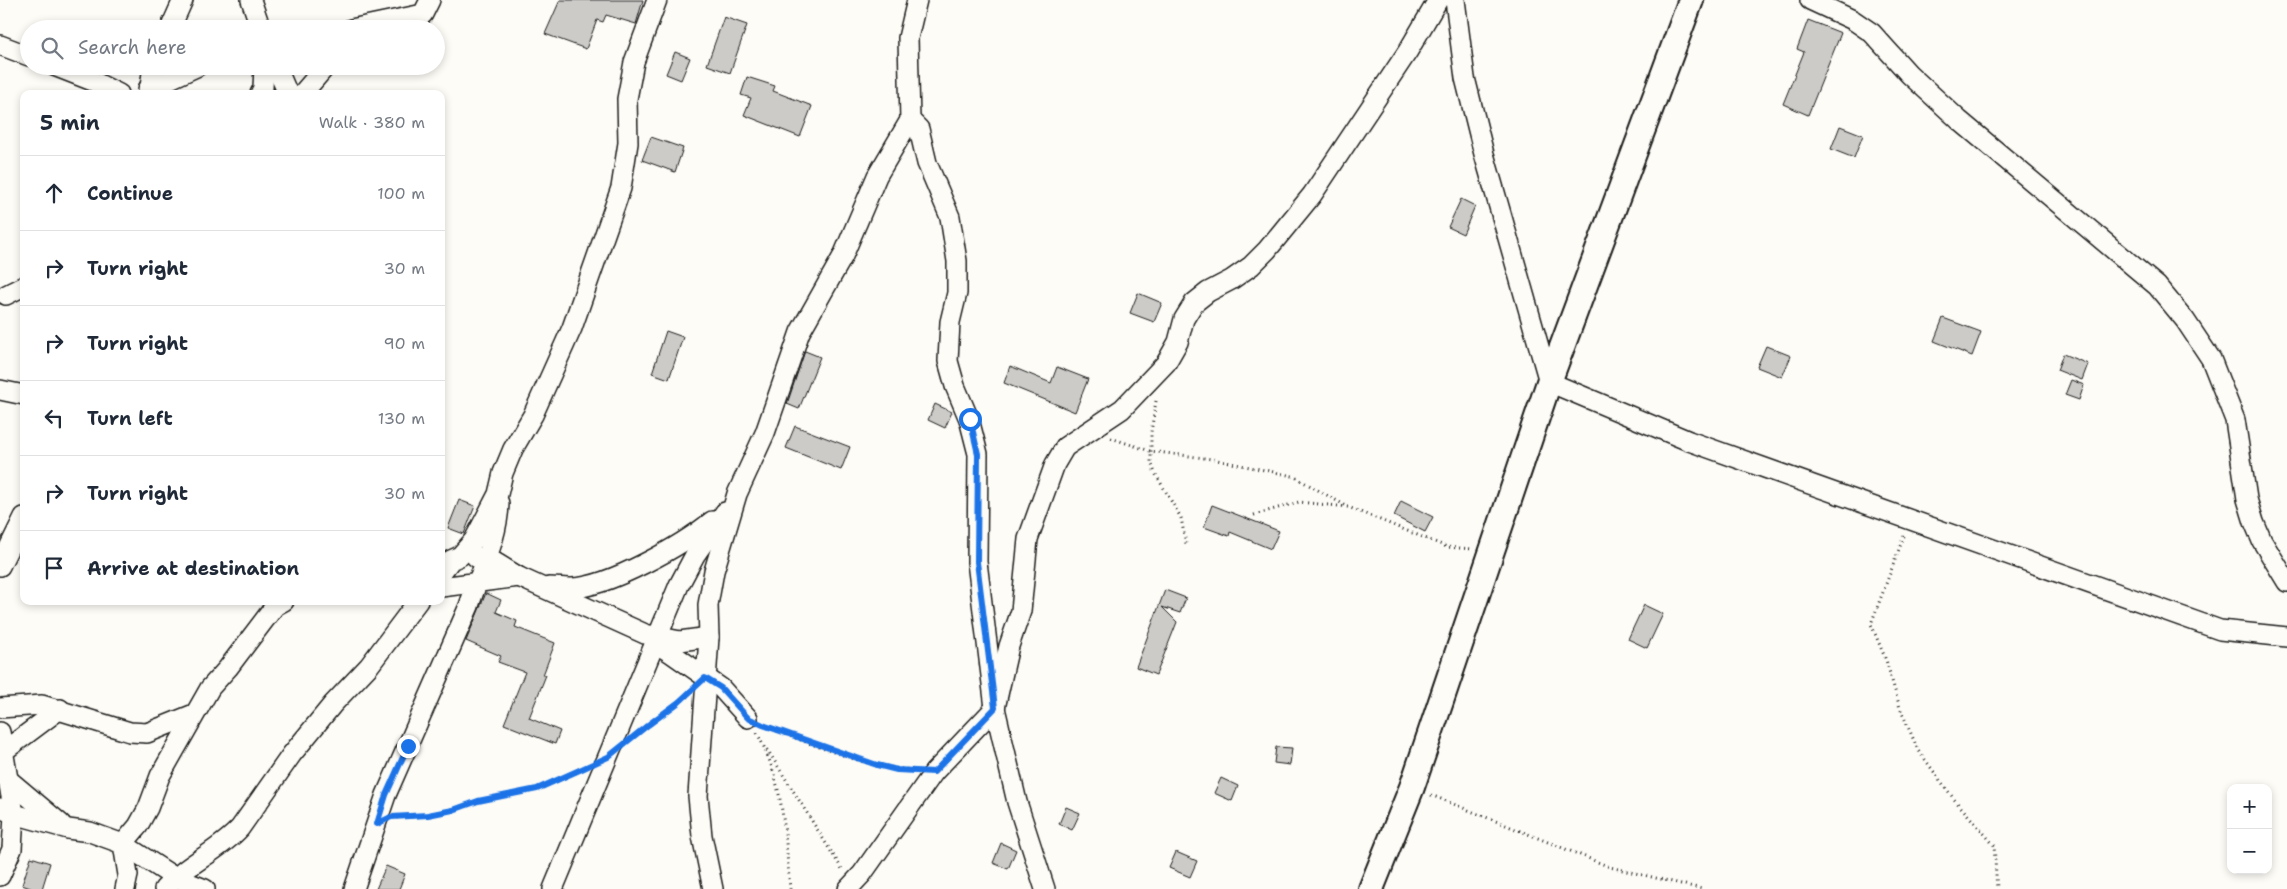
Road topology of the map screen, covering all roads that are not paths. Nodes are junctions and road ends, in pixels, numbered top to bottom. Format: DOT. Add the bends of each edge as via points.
graph roads {
  1 [pos="183,0"];
  2 [pos="251,0"];
  3 [pos="430,0"];
  4 [pos="657,0"];
  5 [pos="917,0"];
  6 [pos="1438,0"];
  7 [pos="1455,0"];
  8 [pos="1691,0"];
  9 [pos="1810,0"];
  10 [pos="174,20"];
  11 [pos="258,20"];
  12 [pos="394,20"];
  13 [pos="0,46"];
  14 [pos="20,53"];
  15 [pos="75,75"];
  16 [pos="151,75"];
  17 [pos="180,75"];
  18 [pos="264,75"];
  19 [pos="280,75"];
  20 [pos="318,75"];
  21 [pos="110,90"];
  22 [pos="148,90"];
  23 [pos="150,90"];
  24 [pos="262,90"];
  25 [pos="286,90"];
  26 [pos="305,90"];
  27 [pos="910,120"];
  28 [pos="20,288"];
  29 [pos="6,296"];
  30 [pos="1549,382"];
  31 [pos="0,390"];
  32 [pos="20,394"];
  33 [pos="498,494"];
  34 [pos="737,494"];
  35 [pos="13,527"];
  36 [pos="460,556"];
  37 [pos="488,558"];
  38 [pos="0,566"];
  39 [pos="445,568"];
  40 [pos="519,576"];
  41 [pos="477,581"];
  42 [pos="2287,582"];
  43 [pos="445,586"];
  44 [pos="544,586"];
  45 [pos="277,605"];
  46 [pos="415,605"];
  47 [pos="708,637"];
  48 [pos="2287,637"];
  49 [pos="656,642"];
  50 [pos="705,678"];
  51 [pos="0,708"];
  52 [pos="995,708"];
  53 [pos="60,709"];
  54 [pos="194,714"];
  55 [pos="748,718"];
  56 [pos="0,732"];
  57 [pos="2,753"];
  58 [pos="4,776"];
  59 [pos="7,811"];
  60 [pos="68,830"];
  61 [pos="123,844"];
  62 [pos="0,876"];
  63 [pos="169,883"];
  64 [pos="850,887"];
  65 [pos="125,889"];
  66 [pos="205,889"];
  67 [pos="354,889"];
  68 [pos="553,889"];
  69 [pos="714,889"];
  70 [pos="1045,889"];
  71 [pos="1371,889"];
  1 -- 10 [label="street"];
  2 -- 11 [label="street"];
  3 -- 12 [label="street" via="423,14"];
  4 -- 33 [label="street" via="634,62 627,99 628,143 621,188 572,328 502,473"];
  5 -- 27 [label="street" via="908,38"];
  6 -- 52 [label="street" via="1312,195 1267,250 1251,266 1194,303 1166,363 1122,409 1065,447 1055,464 1028,539 1021,611 1009,646"];
  7 -- 30 [label="street" via="1466,78 1482,144"];
  8 -- 30 [label="main road"];
  9 -- 42 [label="street" via="1853,20 1872,33 1909,74 1959,120 2157,286 2185,320 2211,359 2235,420 2246,499 2262,540"];
  13 -- 14 [label="street"];
  15 -- 21 [label="street"];
  16 -- 22 [label="street"];
  17 -- 23 [label="street"];
  18 -- 24 [label="street"];
  19 -- 25 [label="street"];
  20 -- 26 [label="street"];
  27 -- 34 [label="street" via="877,176 843,256 800,332 764,433"];
  27 -- 52 [label="street" via="919,129 927,164 950,217 957,261 957,293 950,322 948,361 970,419 978,454 977,562"];
  28 -- 29 [label="street"];
  30 -- 48 [label="street" via="1689,441 2220,630"];
  30 -- 71 [label="main road" via="1412,787"];
  31 -- 32 [label="street"];
  33 -- 36 [label="street" via="474,540"];
  33 -- 37 [label="street" via="499,505"];
  34 -- 44 [label="street" via="711,522 687,540 614,577 573,588"];
  34 -- 47 [label="street" via="714,571 708,605"];
  34 -- 49 [label="street" via="695,555"];
  35 -- 38 [label="street"];
  36 -- 37 [label="street"];
  36 -- 39 [label="street"];
  37 -- 40 [label="street"];
  37 -- 41 [label="street"];
  40 -- 41 [label="street"];
  40 -- 44 [label="street"];
  41 -- 43 [label="street"];
  41 -- 67 [label="street" via="470,606 386,795"];
  44 -- 49 [label="street"];
  45 -- 54 [label="street" via="210,688"];
  46 -- 63 [label="street" via="369,666 292,754 240,828"];
  47 -- 49 [label="street"];
  47 -- 50 [label="street"];
  49 -- 50 [label="street" via="697,669"];
  49 -- 68 [label="street"];
  50 -- 55 [label="street" via="721,688"];
  50 -- 69 [label="street" via="698,804"];
  51 -- 53 [label="street" via="42,705"];
  52 -- 64 [label="street" via="934,772"];
  52 -- 70 [label="street" via="1017,802"];
  53 -- 54 [label="street" via="130,732 147,733"];
  53 -- 57 [label="street"];
  54 -- 61 [label="street" via="160,776 148,808"];
  56 -- 57 [label="street"];
  57 -- 58 [label="street"];
  58 -- 59 [label="street"];
  58 -- 60 [label="street"];
  59 -- 60 [label="street"];
  59 -- 62 [label="street" via="12,849"];
  60 -- 61 [label="street" via="90,832"];
  61 -- 63 [label="street"];
  61 -- 65 [label="street" via="128,875"];
  63 -- 66 [label="street"];
}
